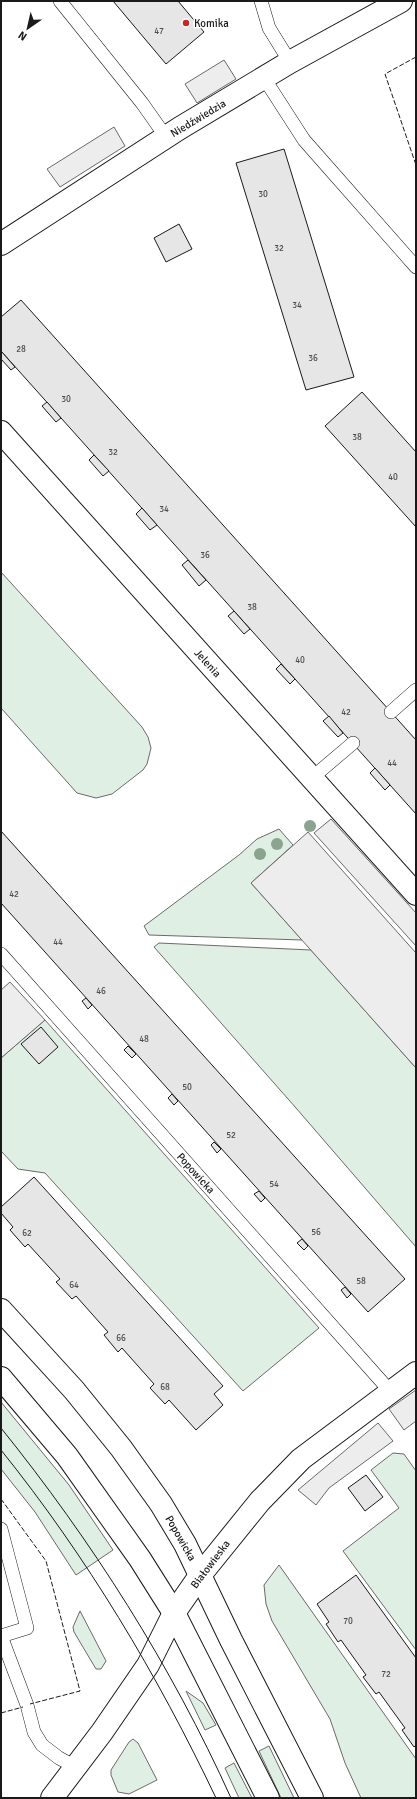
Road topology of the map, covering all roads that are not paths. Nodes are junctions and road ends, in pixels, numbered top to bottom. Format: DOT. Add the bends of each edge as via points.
graph roads {
  1 [pos="60,1"];
  2 [pos="261,1"];
  3 [pos="401,1"];
  4 [pos="290,62"];
  5 [pos="264,78"];
  6 [pos="166,137"];
  7 [pos="1,244"];
  8 [pos="416,267"];
  9 [pos="1,432"];
  10 [pos="416,690"];
  11 [pos="391,712"];
  12 [pos="353,743"];
  13 [pos="312,777"];
  14 [pos="416,894"];
  15 [pos="1,954"];
  16 [pos="1,1310"];
  17 [pos="416,1373"];
  18 [pos="1,1378"];
  19 [pos="390,1391"];
  20 [pos="1,1529"];
  21 [pos="201,1574"];
  22 [pos="174,1613"];
  23 [pos="1,1636"];
  24 [pos="76,1767"];
  25 [pos="52,1798"];
  26 [pos="268,1798"];
  27 [pos="312,1798"];
  1 -- 6 [label="lane"];
  2 -- 4 [label="lane" via="269,28"];
  3 -- 4 [label="street, Niedźwiedzia"];
  4 -- 5 [label="street, Niedźwiedzia"];
  5 -- 6 [label="street, Niedźwiedzia"];
  5 -- 8 [label="lane" via="304,140"];
  6 -- 7 [label="street, Niedźwiedzia"];
  9 -- 13 [label="street, Jelenia"];
  10 -- 11 [label="lane"];
  12 -- 13 [label="lane"];
  13 -- 14 [label="street, Jelenia"];
  15 -- 19 [label="lane, Popowicka"];
  16 -- 21 [label="street, Popowicka" via="74,1390 121,1448 161,1504"];
  17 -- 19 [label="street, Białowieska"];
  18 -- 22 [label="street" via="66,1456 140,1559"];
  19 -- 21 [label="street, Białowieska" via="301,1460 282,1478 249,1513"];
  20 -- 23 [label="lane" via="27,1628"];
  21 -- 22 [label="street, Białowieska"];
  21 -- 27 [label="street, Popowicka"];
  22 -- 24 [label="street, Białowieska" via="148,1665"];
  22 -- 26 [label="street"];
  23 -- 24 [label="lane" via="34,1732 42,1746"];
  24 -- 25 [label="street, Białowieska"];
}
